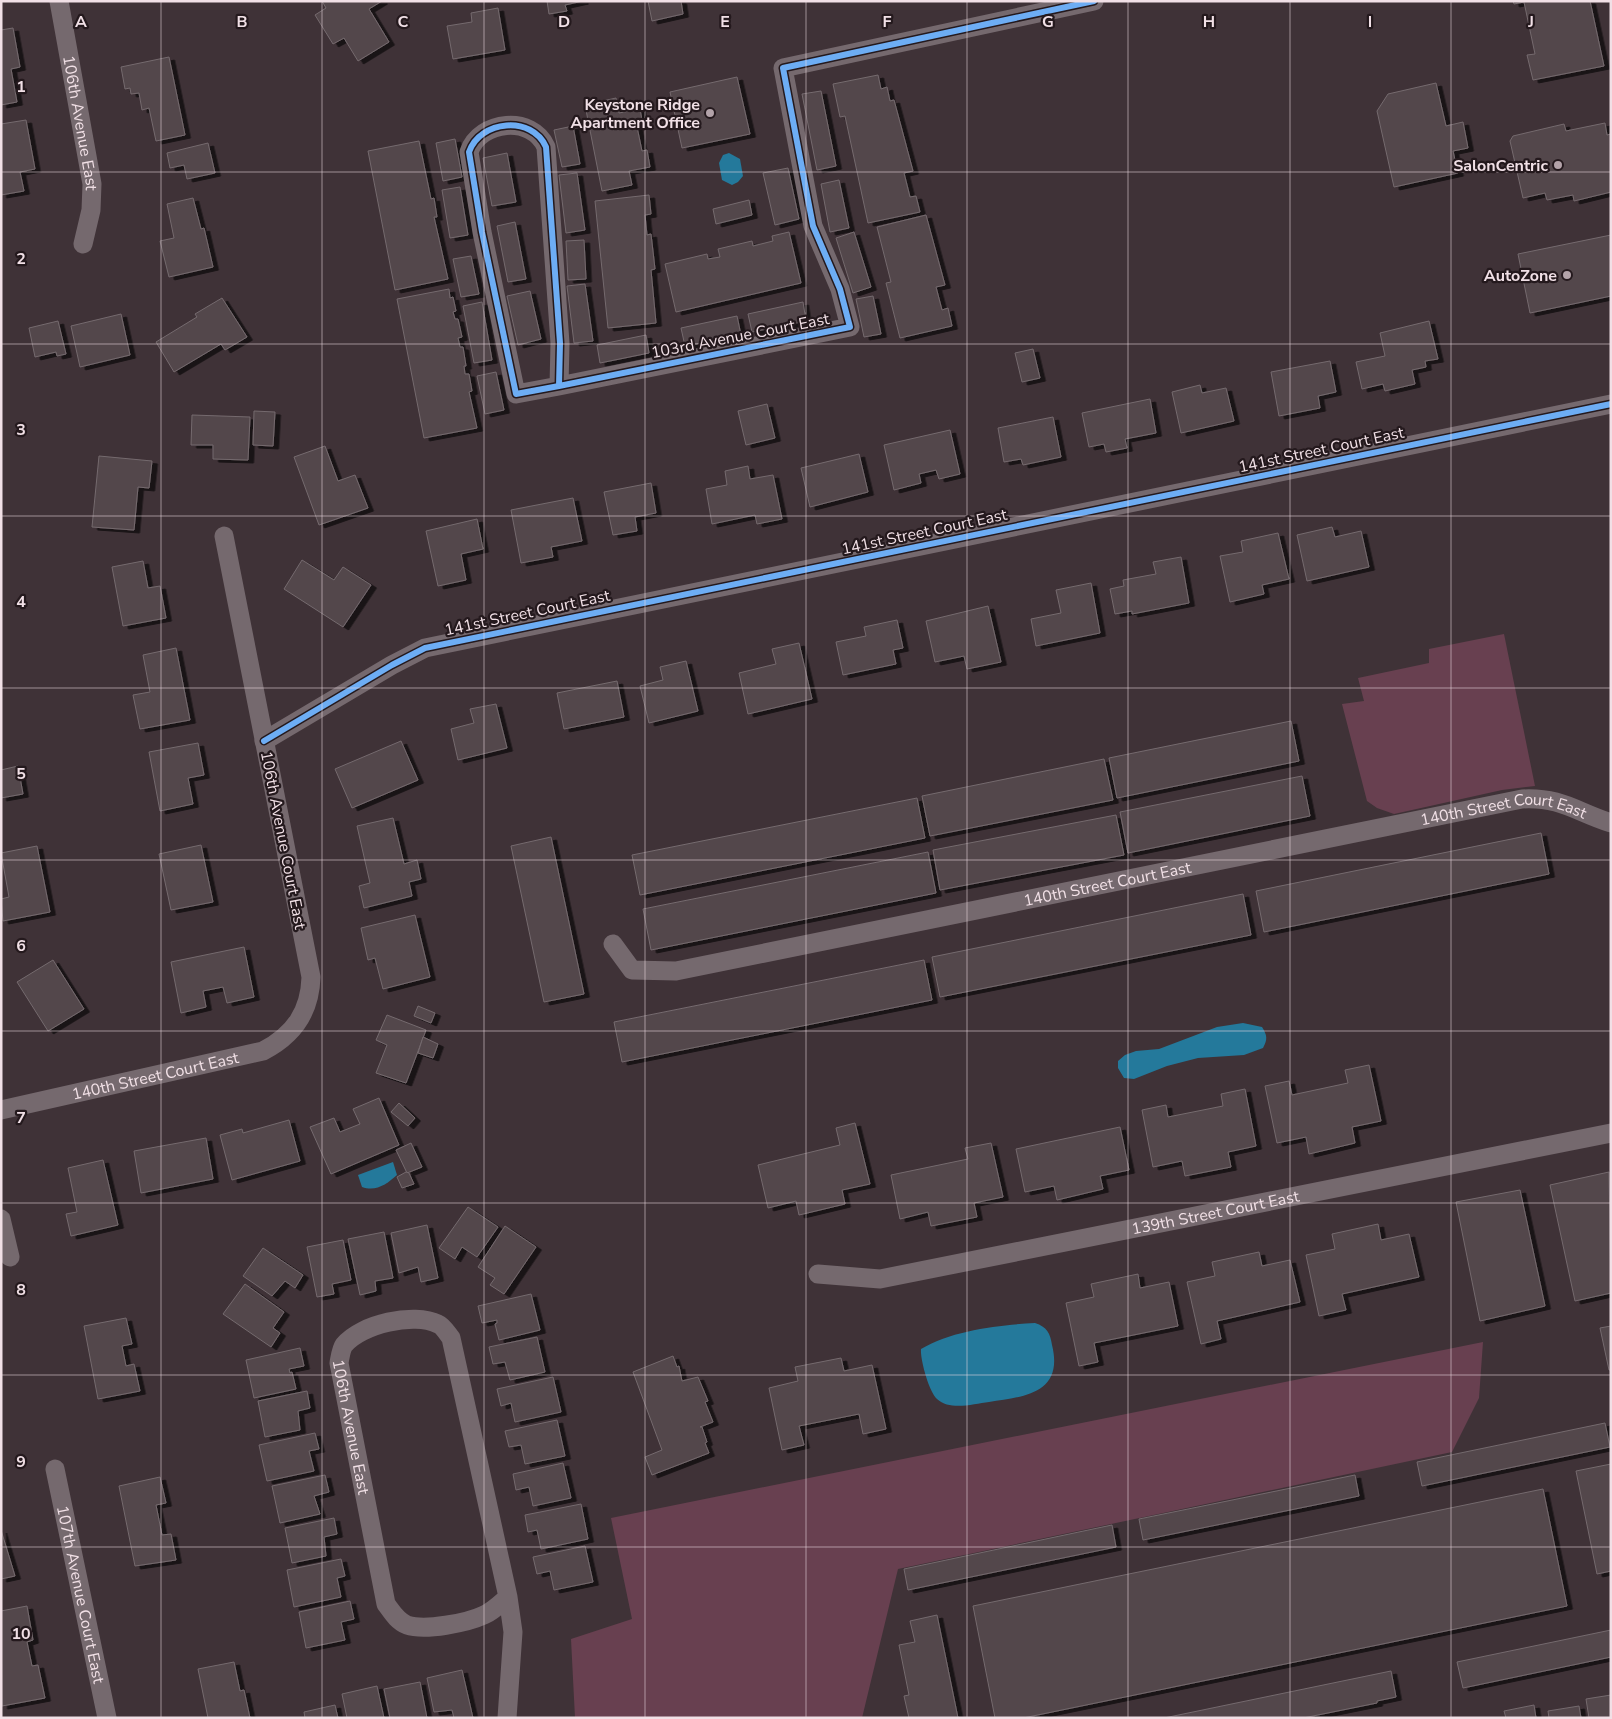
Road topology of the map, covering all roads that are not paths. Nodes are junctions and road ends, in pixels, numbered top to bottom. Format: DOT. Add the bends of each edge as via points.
graph roads {
  1 [pos="59,1"];
  2 [pos="1094,1"];
  3 [pos="83,244"];
  4 [pos="559,386"];
  5 [pos="1611,404"];
  6 [pos="224,536"];
  7 [pos="264,741"];
  8 [pos="1611,823"];
  9 [pos="613,944"];
  10 [pos="298,1023"];
  11 [pos="1,1110"];
  12 [pos="1611,1133"];
  13 [pos="1,1219"];
  14 [pos="10,1257"];
  15 [pos="818,1274"];
  16 [pos="55,1469"];
  17 [pos="508,1597"];
  18 [pos="107,1718"];
  19 [pos="507,1718"];
  1 -- 3 [label="street, 106th Avenue East" via="90,161 91,210"];
  2 -- 4 [label="street, 103rd Avenue Court East" via="783,68 813,226 840,288 850,327"];
  4 -- 4 [label="street, 103rd Avenue Court East" via="516,394 482,232 470,152 473,142 499,126 518,125 532,130 542,138 546,147 560,343"];
  5 -- 7 [label="street, 141st Street Court East" via="425,648"];
  6 -- 7 [label="street, 106th Avenue Court East"];
  7 -- 10 [label="street, 106th Avenue Court East" via="311,977 308,1002"];
  8 -- 9 [label="street, 140th Street Court East" via="1544,798 1522,799 676,972 632,970"];
  10 -- 11 [label="street, 140th Street Court East" via="280,1042 263,1052"];
  12 -- 15 [label="street, 139th Street Court East" via="880,1279"];
  13 -- 14 [label="street"];
  16 -- 18 [label="street, 107th Avenue Court East"];
  17 -- 17 [label="street, 106th Avenue East" via="451,1338 440,1324 422,1319 389,1321 358,1333 343,1345 339,1363 386,1604 394,1617 407,1625 437,1627 482,1616"];
  17 -- 19 [label="street, 106th Avenue East" via="513,1632"];
}
